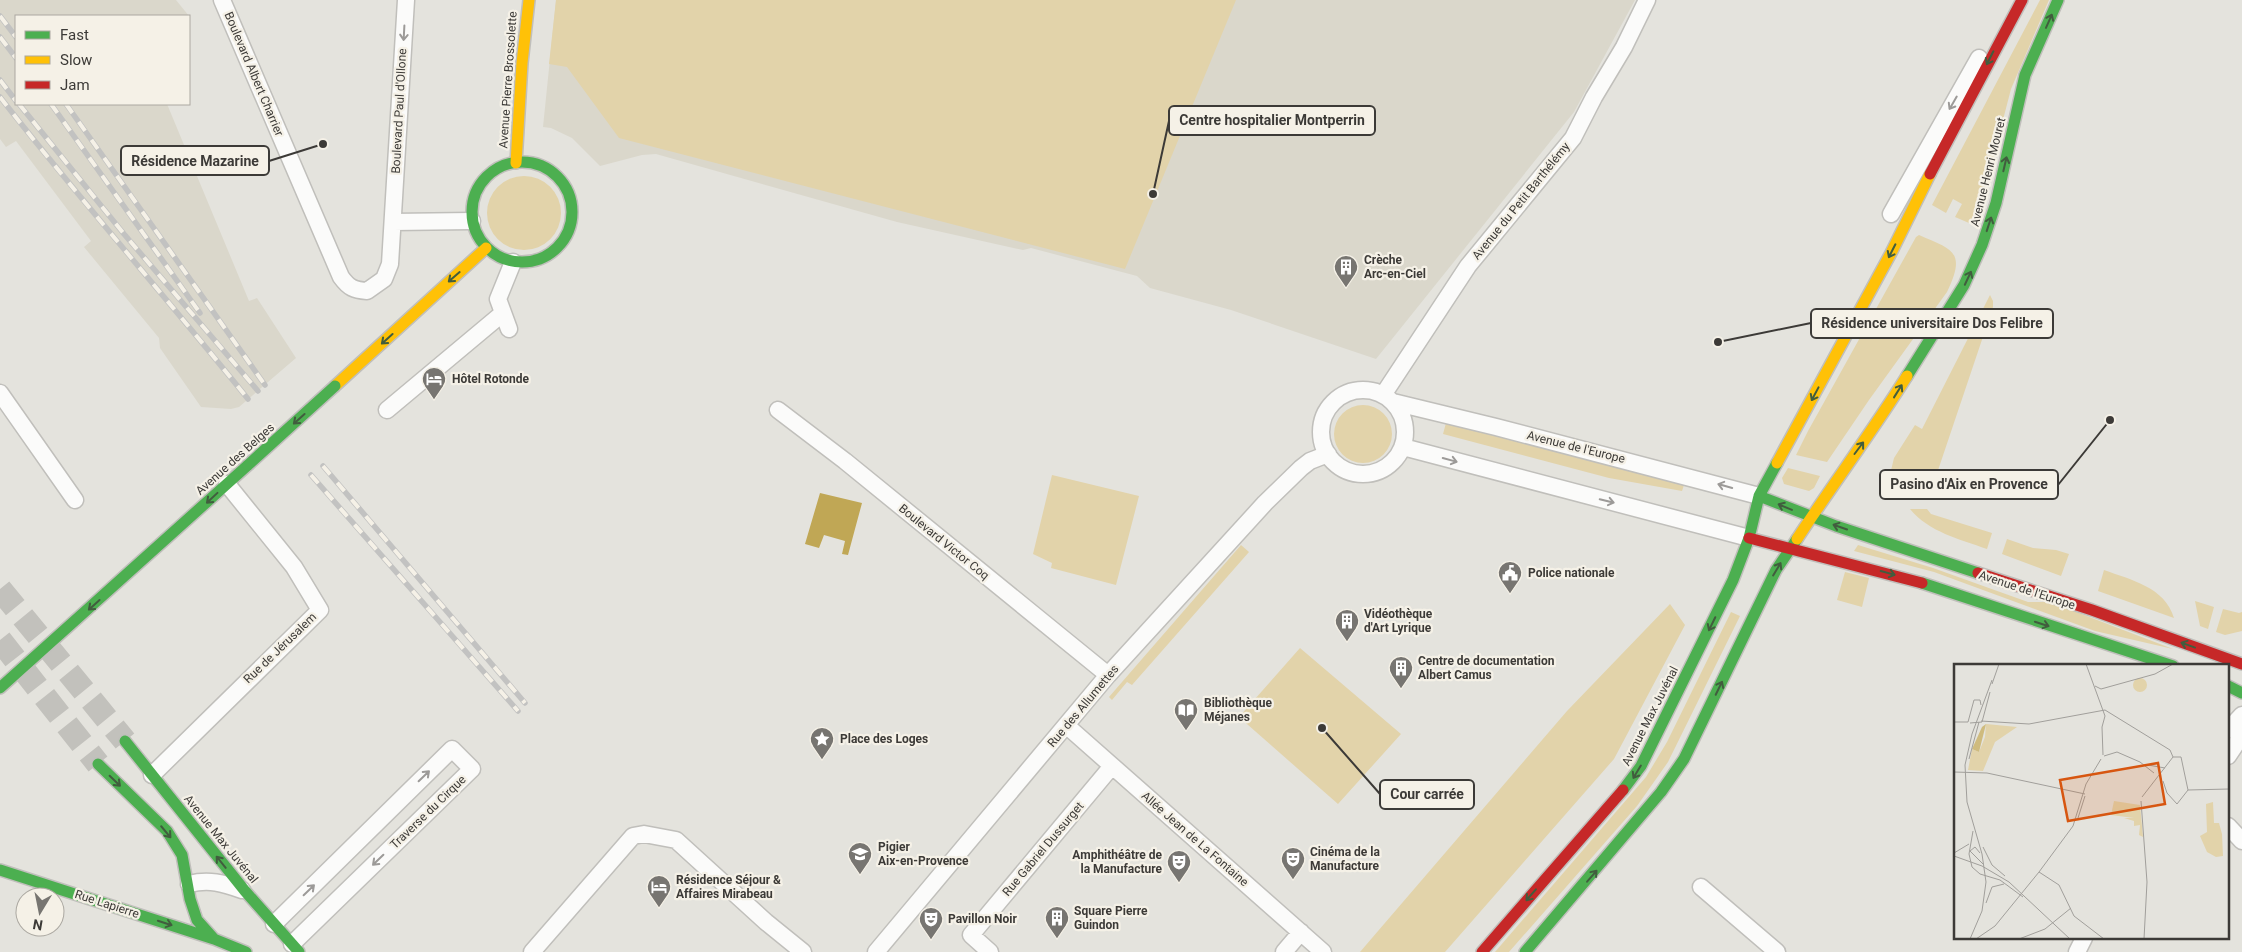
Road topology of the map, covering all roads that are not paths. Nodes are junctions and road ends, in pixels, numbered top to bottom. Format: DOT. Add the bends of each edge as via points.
graph roads {
  1 [pos="222,0"];
  2 [pos="406,0"];
  3 [pos="528,0"];
  4 [pos="1647,0"];
  5 [pos="2012,0"];
  6 [pos="2022,0"];
  7 [pos="2058,0"];
  8 [pos="516,163"];
  9 [pos="1891,214"];
  10 [pos="472,221"];
  11 [pos="393,222"];
  12 [pos="486,248"];
  13 [pos="513,262"];
  14 [pos="503,313"];
  15 [pos="509,329"];
  16 [pos="0,393"];
  17 [pos="1388,398"];
  18 [pos="387,410"];
  19 [pos="778,410"];
  20 [pos="1321,433"];
  21 [pos="1402,447"];
  22 [pos="1328,454"];
  23 [pos="1301,468"];
  24 [pos="228,484"];
  25 [pos="1759,496"];
  26 [pos="75,500"];
  27 [pos="1811,518"];
  28 [pos="1749,538"];
  29 [pos="1790,550"];
  30 [pos="2167,664"];
  31 [pos="2242,664"];
  32 [pos="1108,675"];
  33 [pos="2230,687"];
  34 [pos="0,688"];
  35 [pos="2242,693"];
  36 [pos="2242,715"];
  37 [pos="1067,726"];
  38 [pos="2230,728"];
  39 [pos="2242,735"];
  40 [pos="125,741"];
  41 [pos="2230,753"];
  42 [pos="98,764"];
  43 [pos="1112,766"];
  44 [pos="152,775"];
  45 [pos="2230,828"];
  46 [pos="2242,841"];
  47 [pos="0,870"];
  48 [pos="189,884"];
  49 [pos="1700,887"];
  50 [pos="244,891"];
  51 [pos="274,924"];
  52 [pos="1301,932"];
  53 [pos="214,939"];
  54 [pos="2083,940"];
  55 [pos="296,948"];
  56 [pos="533,951"];
  57 [pos="246,952"];
  58 [pos="803,952"];
  59 [pos="876,952"];
  60 [pos="990,952"];
  61 [pos="1284,952"];
  62 [pos="1323,952"];
  63 [pos="1482,952"];
  64 [pos="1525,952"];
  65 [pos="1777,952"];
  66 [pos="2077,952"];
  1 -- 11 [label="street, Boulevard Albert Charrier" via="341,277 354,290 367,291 384,279 390,264"];
  2 -- 11 [label="street, Boulevard Paul d'Ollone, one-way"];
  3 -- 8 [label="main road, Avenue Pierre Brossolette"];
  4 -- 17 [label="street, Avenue du Petit Barthélémy" via="1573,138 1468,266"];
  5 -- 9 [label="street, one-way"];
  6 -- 25 [label="main road, one-way" via="1891,253"];
  27 -- 7 [label="main road, Avenue Henri Mouret, one-way" via="1878,423 1964,285 1996,202 2025,74"];
  8 -- 10 [label="main road" via="500,167 487,176 477,190 472,205"];
  8 -- 13 [label="main road" via="532,163 548,169 560,180 568,194 572,220 563,241 550,254 532,261"];
  10 -- 11 [label="street"];
  10 -- 12 [label="main road"];
  12 -- 13 [label="main road"];
  12 -- 24 [label="main road, Avenue des Belges, one-way, bridge"];
  13 -- 14 [label="street" via="498,299"];
  14 -- 15 [label="street"];
  14 -- 18 [label="street"];
  16 -- 26 [label="street"];
  17 -- 20 [label="street" via="1368,390 1340,397 1329,408"];
  17 -- 21 [label="street" via="1400,411 1404,423"];
  25 -- 17 [label="street, Avenue de l'Europe, one-way"];
  19 -- 32 [label="street, Boulevard Victor Coq"];
  20 -- 22 [label="street"];
  20 -- 23 [label="street, Rue des Allumettes"];
  21 -- 22 [label="street" via="1391,464 1366,474 1350,472 1337,465"];
  21 -- 28 [label="street, one-way"];
  22 -- 23 [label="street, Rue des Allumettes"];
  23 -- 32 [label="street, Rue des Allumettes"];
  24 -- 34 [label="main road, Avenue des Belges, one-way"];
  24 -- 44 [label="street, Rue de Jérusalem" via="294,567 320,610"];
  27 -- 25 [label="main road, Avenue de l'Europe, one-way"];
  25 -- 28 [label="main road, Avenue Max Juvénal"];
  27 -- 29 [label="main road, Avenue Henri Mouret"];
  31 -- 27 [label="main road, Avenue de l'Europe, one-way" via="2071,603"];
  28 -- 29 [label="main road, Avenue de l'Europe"];
  28 -- 63 [label="main road, Avenue Max Juvénal, one-way" via="1730,588 1631,781"];
  29 -- 30 [label="main road, Avenue de l'Europe, one-way" via="1940,588"];
  64 -- 29 [label="main road, one-way" via="1661,792 1684,759 1776,570"];
  32 -- 37 [label="street, Rue des Allumettes"];
  33 -- 35 [label="main road"];
  36 -- 38 [label="street"];
  37 -- 43 [label="street, Allée Jean de La Fontaine"];
  37 -- 59 [label="street, Rue des Allumettes"];
  39 -- 41 [label="street"];
  40 -- 44 [label="main road, Avenue Max Juvénal"];
  42 -- 48 [label="main road, one-way" via="167,832 182,855"];
  43 -- 52 [label="street, Allée Jean de La Fontaine"];
  43 -- 60 [label="street, Rue Gabriel Dussurget" via="971,935"];
  50 -- 44 [label="main road, Avenue Max Juvénal, one-way"];
  45 -- 46 [label="street"];
  47 -- 53 [label="main road, Rue Lapierre, one-way"];
  48 -- 50 [label="street" via="221,882"];
  48 -- 53 [label="main road" via="197,920"];
  49 -- 65 [label="street"];
  50 -- 51 [label="main road, Avenue Max Juvénal"];
  51 -- 55 [label="main road, Avenue Max Juvénal"];
  51 -- 55 [label="street, Traverse du Cirque, one-way" via="452,749 472,770"];
  52 -- 61 [label="street"];
  52 -- 62 [label="street, Allée Jean de La Fontaine"];
  53 -- 57 [label="main road"];
  54 -- 66 [label="street"];
  56 -- 58 [label="street" via="633,836 644,834 676,840"];
}
